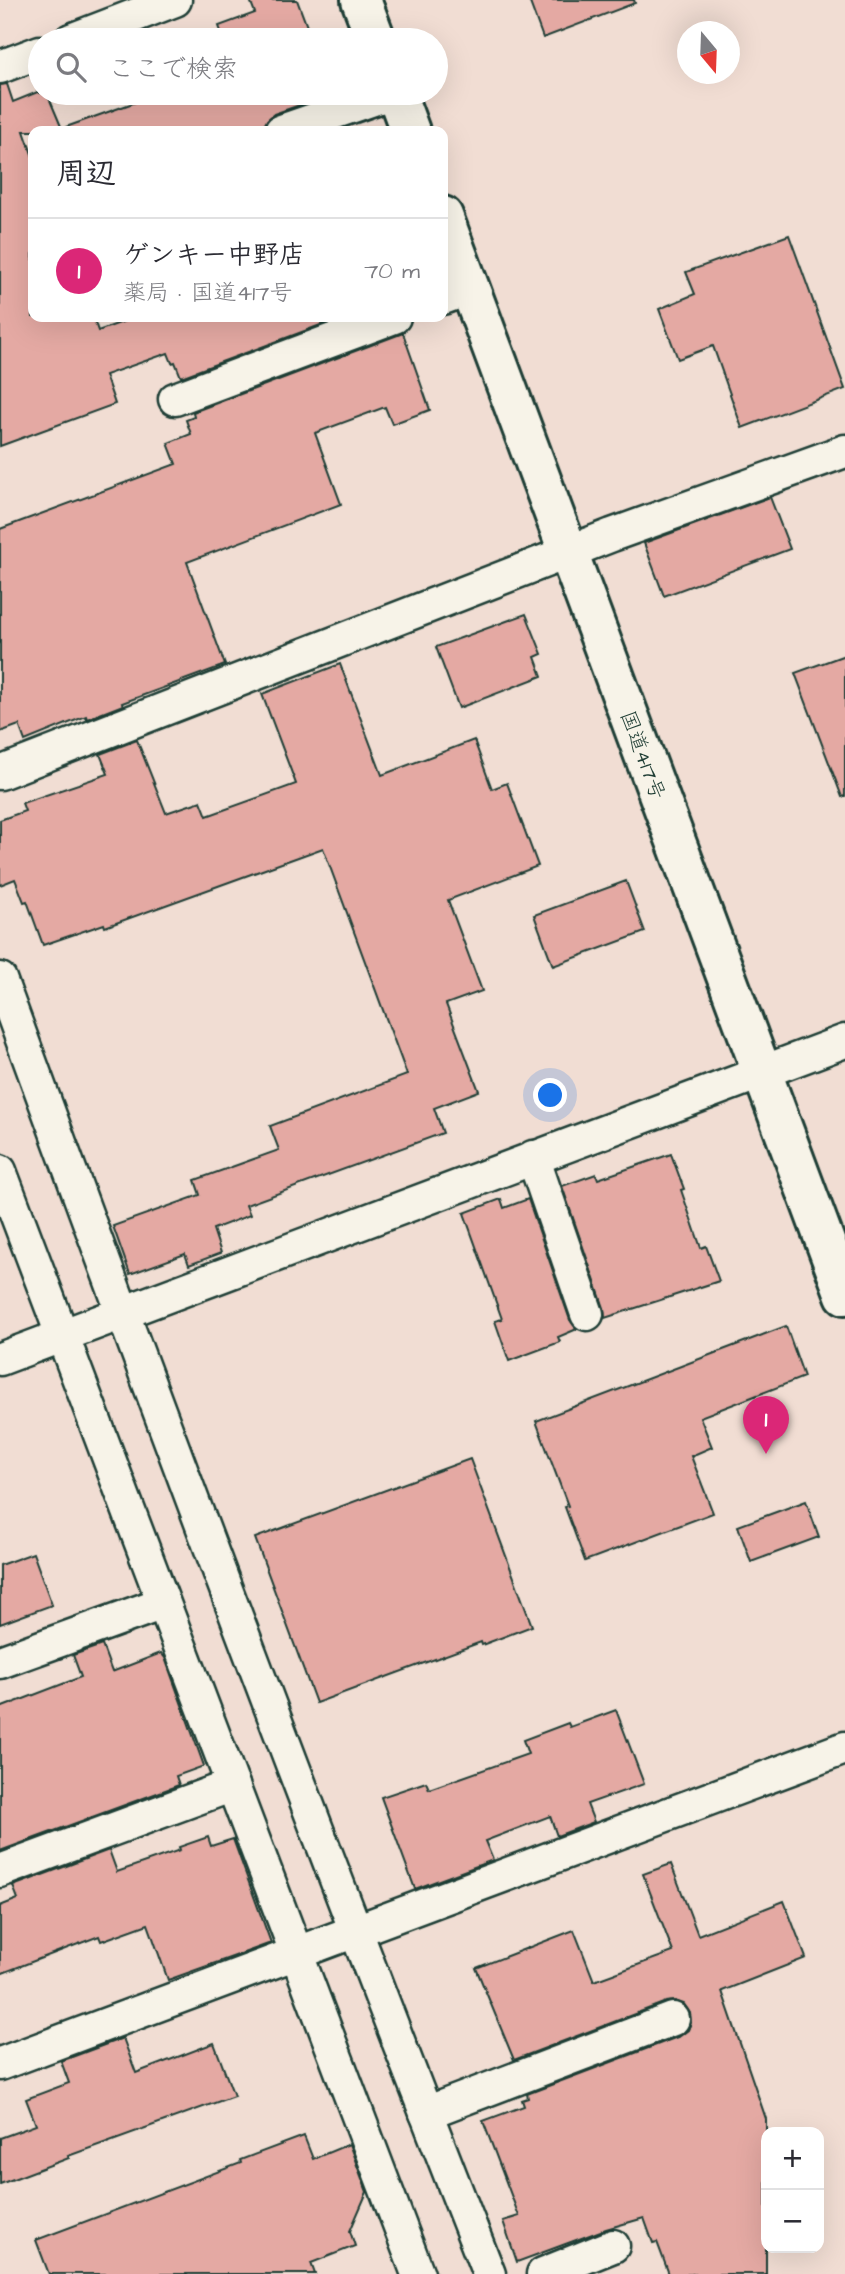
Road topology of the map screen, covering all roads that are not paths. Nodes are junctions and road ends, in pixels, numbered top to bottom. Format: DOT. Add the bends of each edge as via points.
graph roads {
  1 [pos="175,0"];
  2 [pos="360,0"];
  3 [pos="121,10"];
  4 [pos="91,28"];
  5 [pos="371,28"];
  6 [pos="28,56"];
  7 [pos="0,67"];
  8 [pos="358,105"];
  9 [pos="399,105"];
  10 [pos="296,126"];
  11 [pos="408,126"];
  12 [pos="448,246"];
  13 [pos="456,293"];
  14 [pos="381,322"];
  15 [pos="175,399"];
  16 [pos="845,451"];
  17 [pos="568,553"];
  18 [pos="0,773"];
  19 [pos="0,979"];
  20 [pos="845,1041"];
  21 [pos="761,1071"];
  22 [pos="533,1157"];
  23 [pos="0,1171"];
  24 [pos="845,1294"];
  25 [pos="587,1314"];
  26 [pos="118,1315"];
  27 [pos="72,1332"];
  28 [pos="0,1359"];
  29 [pos="163,1603"];
  30 [pos="0,1662"];
  31 [pos="845,1748"];
  32 [pos="233,1785"];
  33 [pos="0,1871"];
  34 [pos="350,1933"];
  35 [pos="305,1950"];
  36 [pos="673,2019"];
  37 [pos="0,2064"];
  38 [pos="426,2113"];
  39 [pos="613,2246"];
  40 [pos="418,2274"];
  41 [pos="489,2274"];
  42 [pos="543,2274"];
  1 -- 3 [label="street"];
  2 -- 5 [label="highway"];
  3 -- 4 [label="street"];
  6 -- 7 [label="street"];
  8 -- 10 [label="street"];
  9 -- 11 [label="highway"];
  12 -- 13 [label="highway, 国道417号"];
  13 -- 17 [label="highway, 国道417号"];
  14 -- 15 [label="street"];
  16 -- 17 [label="street"];
  17 -- 18 [label="street"];
  17 -- 21 [label="highway, 国道417号"];
  19 -- 26 [label="street"];
  20 -- 21 [label="street"];
  21 -- 22 [label="street"];
  21 -- 24 [label="highway, 国道417号"];
  22 -- 25 [label="street"];
  22 -- 26 [label="street"];
  23 -- 27 [label="street"];
  26 -- 27 [label="street"];
  26 -- 34 [label="street"];
  27 -- 28 [label="street"];
  27 -- 29 [label="street"];
  29 -- 30 [label="street"];
  29 -- 32 [label="street"];
  31 -- 34 [label="street"];
  32 -- 33 [label="street"];
  32 -- 35 [label="street"];
  34 -- 35 [label="street"];
  34 -- 38 [label="street"];
  35 -- 37 [label="street"];
  35 -- 40 [label="street"];
  36 -- 38 [label="street"];
  38 -- 41 [label="street"];
  39 -- 42 [label="street"];
}
